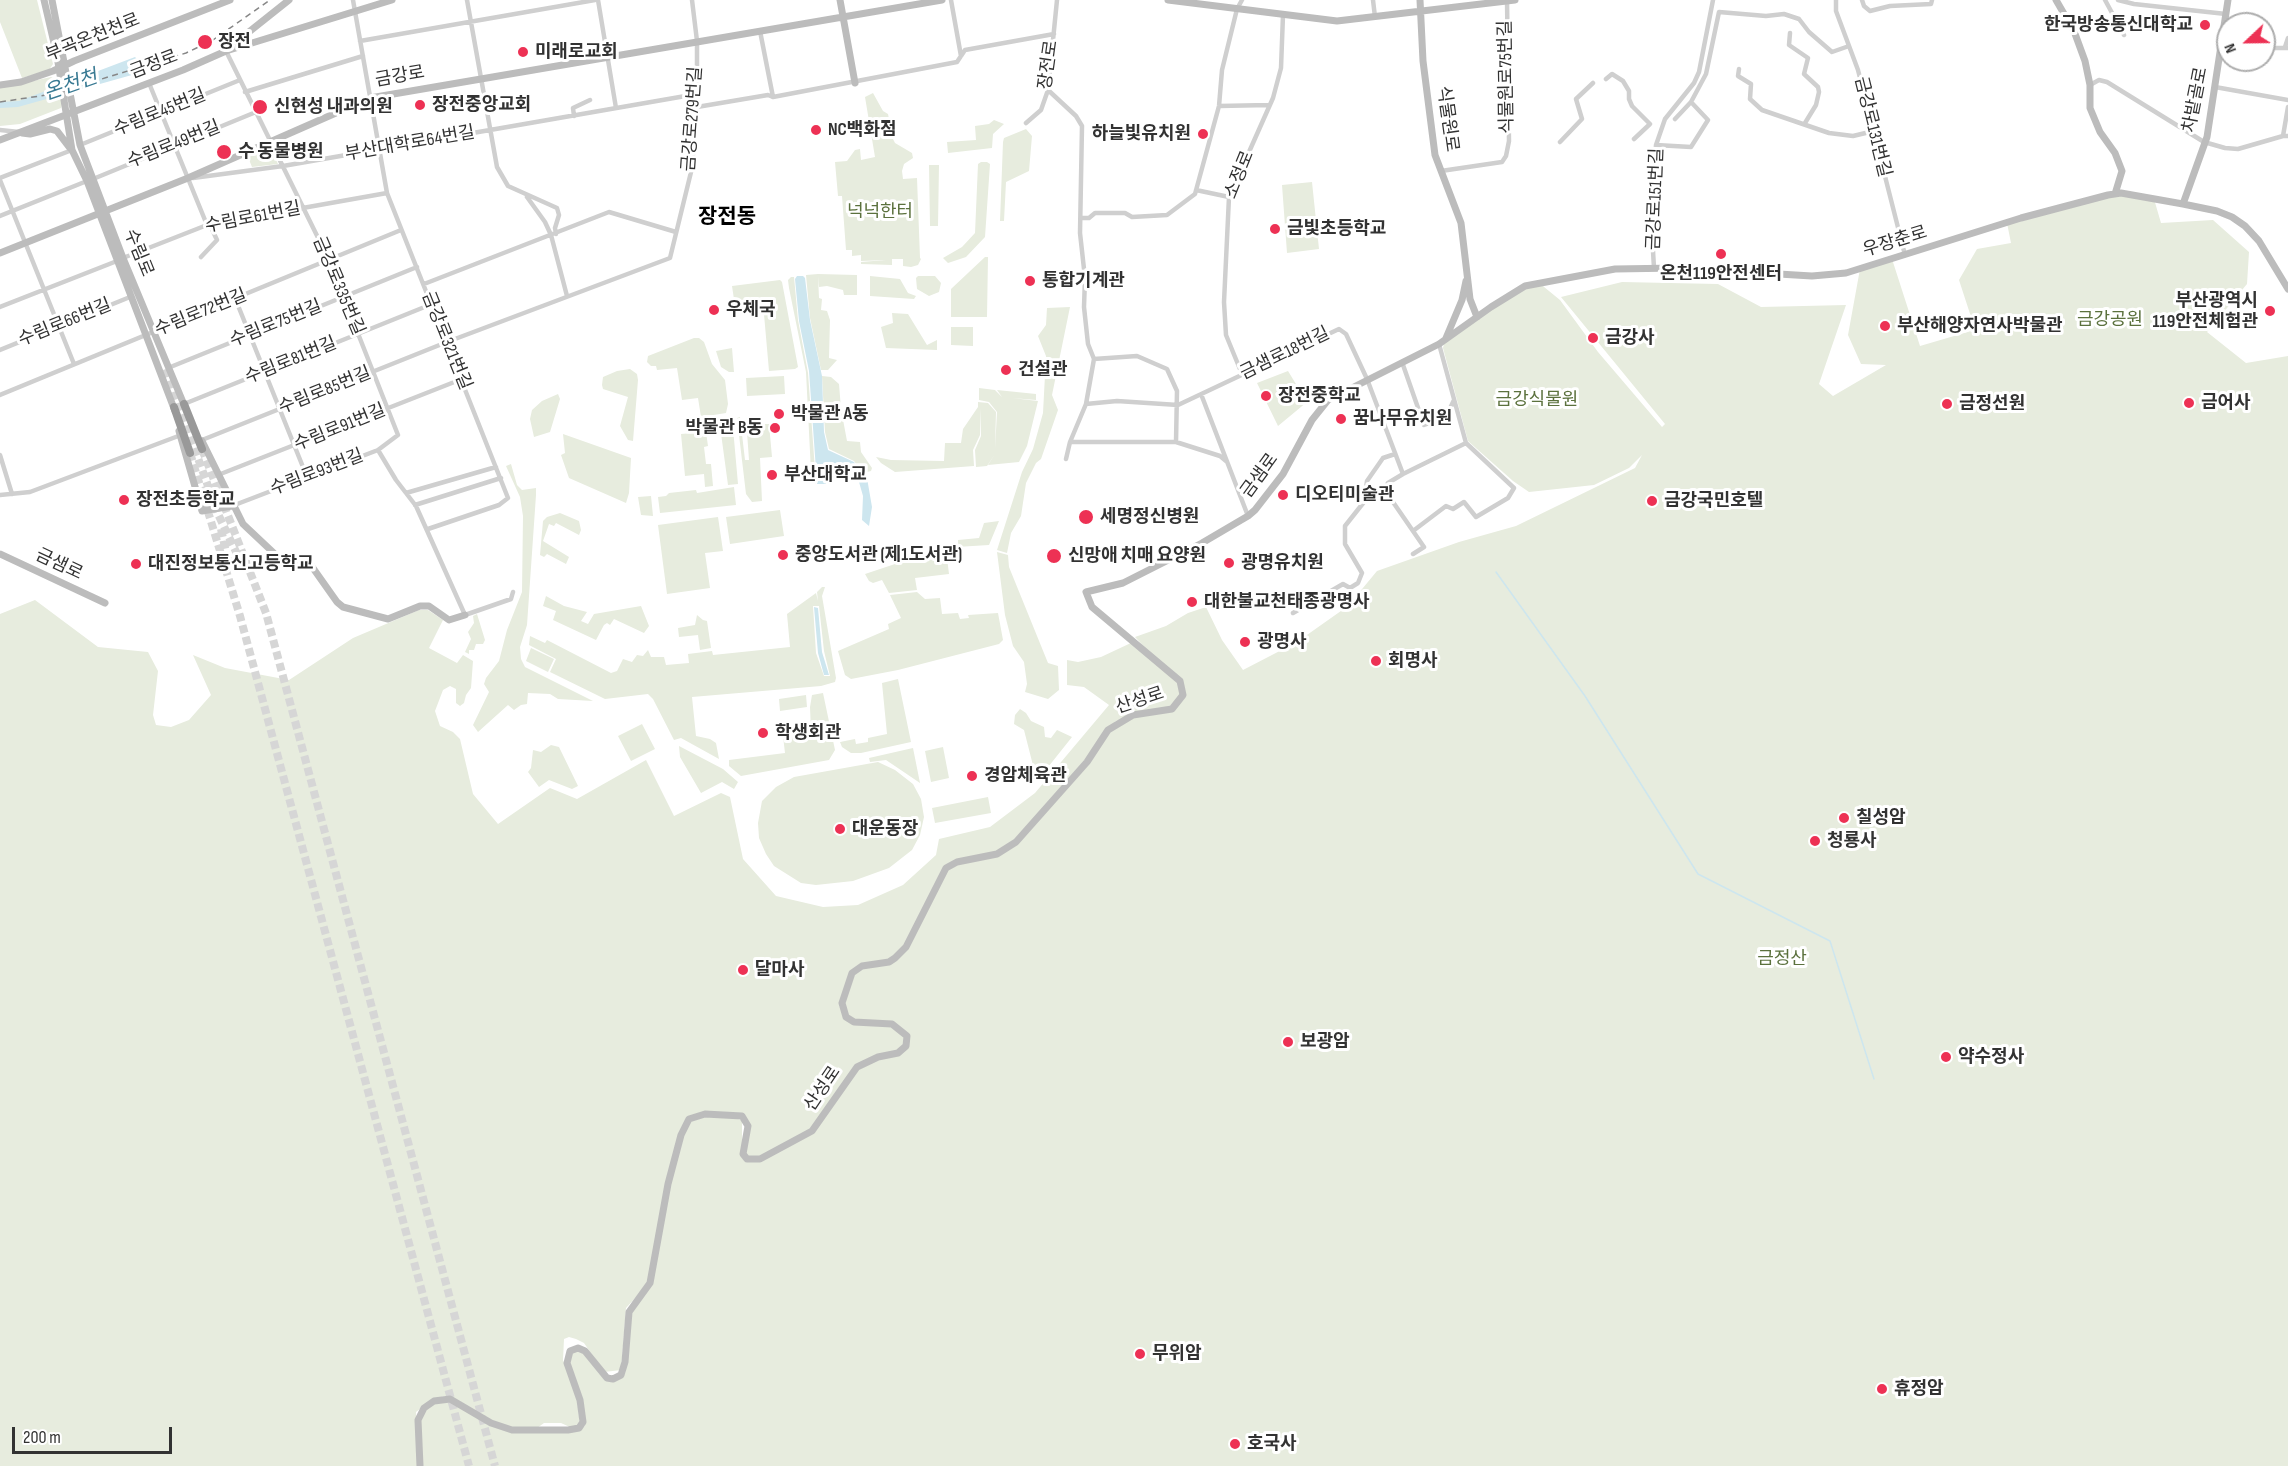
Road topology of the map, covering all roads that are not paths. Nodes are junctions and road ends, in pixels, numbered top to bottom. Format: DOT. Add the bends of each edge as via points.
graph roads {
  1 [pos="44,0"];
  2 [pos="52,0"];
  3 [pos="229,0"];
  4 [pos="289,0"];
  5 [pos="353,0"];
  6 [pos="392,0"];
  7 [pos="467,0"];
  8 [pos="596,0"];
  9 [pos="692,0"];
  10 [pos="840,0"];
  11 [pos="942,0"];
  12 [pos="951,0"];
  13 [pos="1057,0"];
  14 [pos="1168,0"];
  15 [pos="1242,0"];
  16 [pos="1373,0"];
  17 [pos="1420,0"];
  18 [pos="1507,0"];
  19 [pos="1515,0"];
  20 [pos="1713,0"];
  21 [pos="1836,0"];
  22 [pos="1862,0"];
  23 [pos="1932,0"];
  24 [pos="2056,0"];
  25 [pos="2105,0"];
  26 [pos="2118,0"];
  27 [pos="1237,9"];
  28 [pos="355,11"];
  29 [pos="1421,12"];
  30 [pos="2216,13"];
  31 [pos="1283,15"];
  32 [pos="843,17"];
  33 [pos="1375,17"];
  34 [pos="471,21"];
  35 [pos="760,31"];
  36 [pos="1790,33"];
  37 [pos="1054,34"];
  38 [pos="2124,35"];
  39 [pos="2288,38"];
  40 [pos="360,40"];
  41 [pos="697,41"];
  42 [pos="1849,46"];
  43 [pos="2287,48"];
  44 [pos="226,51"];
  45 [pos="363,56"];
  46 [pos="961,56"];
  47 [pos="608,57"];
  48 [pos="63,69"];
  49 [pos="1739,69"];
  50 [pos="2219,72"];
  51 [pos="480,79"];
  52 [pos="1606,79"];
  53 [pos="240,80"];
  54 [pos="148,83"];
  55 [pos="855,83"];
  56 [pos="1593,83"];
  57 [pos="0,85"];
  58 [pos="2090,85"];
  59 [pos="2215,87"];
  60 [pos="1048,90"];
  61 [pos="245,92"];
  62 [pos="697,94"];
  63 [pos="773,97"];
  64 [pos="369,98"];
  65 [pos="590,100"];
  66 [pos="2288,100"];
  67 [pos="1691,102"];
  68 [pos="1269,105"];
  69 [pos="697,106"];
  70 [pos="1220,106"];
  71 [pos="2288,107"];
  72 [pos="616,108"];
  73 [pos="71,112"];
  74 [pos="256,112"];
  75 [pos="160,113"];
  76 [pos="574,116"];
  77 [pos="1675,119"];
  78 [pos="1026,123"];
  79 [pos="1805,123"];
  80 [pos="0,130"];
  81 [pos="489,130"];
  82 [pos="1874,131"];
  83 [pos="19,132"];
  84 [pos="2285,136"];
  85 [pos="1634,139"];
  86 [pos="0,140"];
  87 [pos="270,141"];
  88 [pos="1560,142"];
  89 [pos="2204,142"];
  90 [pos="80,145"];
  91 [pos="175,145"];
  92 [pos="1656,145"];
  93 [pos="72,150"];
  94 [pos="379,150"];
  95 [pos="283,166"];
  96 [pos="1441,171"];
  97 [pos="188,178"];
  98 [pos="0,179"];
  99 [pos="90,180"];
  100 [pos="1196,190"];
  101 [pos="387,194"];
  102 [pos="2115,194"];
  103 [pos="525,195"];
  104 [pos="1229,197"];
  105 [pos="2183,204"];
  106 [pos="303,208"];
  107 [pos="12,211"];
  108 [pos="102,213"];
  109 [pos="0,216"];
  110 [pos="1081,218"];
  111 [pos="209,225"];
  112 [pos="401,230"];
  113 [pos="676,232"];
  114 [pos="554,234"];
  115 [pos="26,243"];
  116 [pos="0,253"];
  117 [pos="1905,255"];
  118 [pos="201,257"];
  119 [pos="120,259"];
  120 [pos="329,260"];
  121 [pos="417,267"];
  122 [pos="1654,268"];
  123 [pos="1467,275"];
  124 [pos="424,284"];
  125 [pos="2286,285"];
  126 [pos="44,289"];
  127 [pos="567,296"];
  128 [pos="130,297"];
  129 [pos="344,297"];
  130 [pos="235,298"];
  131 [pos="432,304"];
  132 [pos="0,307"];
  133 [pos="1477,317"];
  134 [pos="59,326"];
  135 [pos="150,333"];
  136 [pos="358,334"];
  137 [pos="250,335"];
  138 [pos="447,342"];
  139 [pos="1442,342"];
  140 [pos="0,350"];
  141 [pos="1094,359"];
  142 [pos="1402,362"];
  143 [pos="74,364"];
  144 [pos="168,368"];
  145 [pos="265,372"];
  146 [pos="373,372"];
  147 [pos="1242,374"];
  148 [pos="462,379"];
  149 [pos="1367,379"];
  150 [pos="1201,394"];
  151 [pos="0,395"];
  152 [pos="1454,400"];
  153 [pos="184,404"];
  154 [pos="1086,404"];
  155 [pos="1178,405"];
  156 [pos="174,407"];
  157 [pos="280,409"];
  158 [pos="388,409"];
  159 [pos="182,435"];
  160 [pos="398,435"];
  161 [pos="1070,442"];
  162 [pos="1176,442"];
  163 [pos="1466,443"];
  164 [pos="202,444"];
  165 [pos="295,446"];
  166 [pos="378,450"];
  167 [pos="190,453"];
  168 [pos="1395,454"];
  169 [pos="0,455"];
  170 [pos="1066,459"];
  171 [pos="1226,461"];
  172 [pos="496,467"];
  173 [pos="1402,474"];
  174 [pos="218,475"];
  175 [pos="307,477"];
  176 [pos="501,478"];
  177 [pos="406,493"];
  178 [pos="12,494"];
  179 [pos="0,495"];
  180 [pos="415,505"];
  181 [pos="232,506"];
  182 [pos="1248,516"];
  183 [pos="428,529"];
  184 [pos="1413,531"];
  185 [pos="0,554"];
  186 [pos="1413,554"];
  187 [pos="513,592"];
  188 [pos="1086,592"];
  189 [pos="105,603"];
  190 [pos="1293,613"];
  191 [pos="465,615"];
  192 [pos="420,1466"];
  1 -- 48 [label="main road, 수림로"];
  2 -- 48 [label="main road, 수림로"];
  3 -- 48 [label="main road, 부곡온천천로"];
  4 -- 44 [label="main road"];
  5 -- 28 [label="street"];
  6 -- 28 [label="main road, 금정로"];
  7 -- 34 [label="street, 부산대학로64번길"];
  8 -- 34 [label="street"];
  8 -- 47 [label="street"];
  9 -- 41 [label="street, 금강로279번길"];
  10 -- 32 [label="main road"];
  11 -- 32 [label="main road, 금강로"];
  12 -- 46 [label="street"];
  13 -- 37 [label="street, 장전로"];
  14 -- 27 [label="main road"];
  15 -- 27 [label="street"];
  16 -- 33 [label="street"];
  17 -- 29 [label="main road, 식물원로"];
  18 -- 19 [label="main road"];
  18 -- 29 [label="main road"];
  18 -- 96 [label="street, 식물원로75번길" via="1506,156 1502,162"];
  20 -- 92 [label="street, 금강로151번길" via="1699,72 1665,119"];
  21 -- 42 [label="street, 금강로131번길"];
  22 -- 23 [label="street" via="1870,11 1931,4"];
  24 -- 58 [label="main road" via="2074,31"];
  25 -- 38 [label="street"];
  26 -- 30 [label="street"];
  27 -- 31 [label="main road"];
  27 -- 70 [label="street" via="1222,70"];
  28 -- 40 [label="street"];
  28 -- 44 [label="main road, 금정로"];
  29 -- 33 [label="main road"];
  29 -- 96 [label="main road, 식물원로" via="1435,155"];
  31 -- 33 [label="main road" via="1337,21"];
  31 -- 68 [label="street, 소정로" via="1281,68"];
  32 -- 35 [label="main road, 금강로"];
  32 -- 55 [label="main road"];
  34 -- 40 [label="street"];
  34 -- 51 [label="street, 부산대학로64번길"];
  35 -- 41 [label="main road, 금강로"];
  35 -- 63 [label="street"];
  36 -- 79 [label="street" via="1789,45 1808,58 1804,74 1819,92"];
  37 -- 46 [label="street" via="965,50"];
  37 -- 60 [label="street, 장전로"];
  39 -- 43 [label="street"];
  40 -- 45 [label="street"];
  41 -- 47 [label="main road, 금강로"];
  41 -- 62 [label="street, 금강로279번길"];
  42 -- 67 [label="street" via="1832,52 1799,19 1784,14 1719,12 1706,74"];
  42 -- 82 [label="street, 금강로131번길"];
  44 -- 53 [label="street, 금강로335번길"];
  44 -- 54 [label="main road, 금정로"];
  45 -- 61 [label="street"];
  45 -- 64 [label="street"];
  46 -- 55 [label="street" via="957,62"];
  47 -- 51 [label="main road, 금강로"];
  47 -- 72 [label="street"];
  48 -- 57 [label="main road, 부곡온천천로"];
  48 -- 73 [label="main road, 수림로"];
  49 -- 79 [label="street" via="1738,76 1751,84 1750,99 1762,110"];
  50 -- 59 [label="main road, 차밭골로"];
  51 -- 64 [label="main road, 금강로"];
  51 -- 81 [label="street, 부산대학로64번길"];
  52 -- 85 [label="street" via="1612,74 1623,81 1632,106 1650,124"];
  53 -- 61 [label="street, 금강로335번길"];
  53 -- 75 [label="street, 수림로45번길"];
  54 -- 73 [label="main road, 금정로"];
  54 -- 75 [label="street"];
  55 -- 63 [label="street"];
  56 -- 88 [label="street" via="1576,99 1582,119"];
  58 -- 89 [label="street" via="2099,80 2107,82"];
  58 -- 102 [label="main road" via="2090,108 2122,171"];
  59 -- 66 [label="street"];
  59 -- 89 [label="main road, 차밭골로"];
  60 -- 78 [label="street, 장전로" via="1041,110"];
  60 -- 110 [label="street" via="1082,126"];
  61 -- 74 [label="street, 금강로335번길"];
  62 -- 69 [label="street, 금강로279번길"];
  62 -- 72 [label="street, 부산대학로64번길"];
  63 -- 69 [label="street"];
  64 -- 87 [label="main road, 금강로"];
  64 -- 94 [label="street, 금강로321번길"];
  65 -- 76 [label="street" via="573,108"];
  67 -- 77 [label="street"];
  67 -- 92 [label="street" via="1708,120 1691,147"];
  68 -- 70 [label="street"];
  68 -- 104 [label="street, 소정로"];
  69 -- 113 [label="street, 금강로279번길" via="692,168"];
  70 -- 100 [label="street"];
  71 -- 84 [label="street"];
  72 -- 76 [label="street, 부산대학로64번길"];
  73 -- 83 [label="main road, 금정로"];
  73 -- 90 [label="main road, 수림로"];
  73 -- 93 [label="main road, 수림로"];
  74 -- 87 [label="street, 금강로335번길"];
  74 -- 91 [label="street, 수림로49번길"];
  75 -- 90 [label="street, 수림로45번길"];
  75 -- 91 [label="street"];
  76 -- 81 [label="street, 부산대학로64번길"];
  79 -- 82 [label="street" via="1829,133 1852,136"];
  80 -- 83 [label="street"];
  81 -- 94 [label="street, 부산대학로64번길"];
  81 -- 103 [label="street" via="497,168 508,186"];
  82 -- 117 [label="street, 금강로131번길"];
  83 -- 86 [label="main road, 금정로"];
  83 -- 93 [label="main road" via="57,131"];
  84 -- 89 [label="street" via="2238,149"];
  87 -- 95 [label="street, 금강로335번길"];
  87 -- 97 [label="main road, 금강로"];
  89 -- 105 [label="main road, 차밭골로"];
  90 -- 99 [label="main road, 수림로"];
  91 -- 97 [label="street"];
  91 -- 99 [label="street, 수림로49번길"];
  92 -- 122 [label="street, 금강로151번길" via="1651,217"];
  93 -- 98 [label="street"];
  93 -- 99 [label="main road, 수림로"];
  94 -- 95 [label="street, 부산대학로64번길"];
  94 -- 101 [label="street, 금강로321번길"];
  95 -- 97 [label="street, 부산대학로64번길"];
  95 -- 106 [label="street, 금강로335번길"];
  96 -- 123 [label="main road, 식물원로" via="1461,223"];
  97 -- 108 [label="main road, 금강로"];
  97 -- 111 [label="street"];
  98 -- 107 [label="street"];
  99 -- 107 [label="street, 수림로49번길"];
  99 -- 108 [label="main road, 수림로"];
  100 -- 104 [label="street"];
  100 -- 110 [label="street" via="1189,200 1167,215 1095,213"];
  101 -- 106 [label="street, 수림로61번길"];
  101 -- 112 [label="street, 금강로321번길"];
  102 -- 105 [label="main road, 우장춘로"];
  102 -- 117 [label="main road, 우장춘로" via="2021,218"];
  103 -- 114 [label="street"];
  103 -- 114 [label="street" via="557,208"];
  104 -- 147 [label="street, 소정로" via="1226,334"];
  105 -- 125 [label="main road, 우장춘로" via="2217,211 2245,226"];
  106 -- 111 [label="street, 수림로61번길"];
  106 -- 120 [label="street, 금강로335번길"];
  107 -- 109 [label="street, 수림로49번길"];
  107 -- 115 [label="street"];
  108 -- 115 [label="main road, 금강로"];
  108 -- 119 [label="main road, 수림로"];
  110 -- 141 [label="street" via="1085,324"];
  111 -- 118 [label="street" via="218,240"];
  111 -- 119 [label="street, 수림로61번길"];
  112 -- 120 [label="street, 수림로72번길"];
  112 -- 121 [label="street, 금강로321번길"];
  113 -- 114 [label="street" via="609,212"];
  113 -- 127 [label="street, 금강로279번길" via="670,258"];
  114 -- 124 [label="street"];
  114 -- 127 [label="street"];
  115 -- 116 [label="main road, 금강로"];
  115 -- 126 [label="street"];
  117 -- 122 [label="main road, 우장춘로" via="1846,273 1812,276"];
  119 -- 126 [label="street, 수림로61번길"];
  119 -- 128 [label="main road, 수림로"];
  119 -- 135 [label="main road, 수림로"];
  120 -- 129 [label="street, 금강로335번길"];
  120 -- 130 [label="street, 수림로72번길"];
  121 -- 124 [label="street, 금강로321번길"];
  121 -- 129 [label="street, 수림로75번길"];
  122 -- 133 [label="main road, 우장춘로" via="1615,269 1525,286"];
  123 -- 133 [label="main road, 식물원로"];
  123 -- 139 [label="main road, 식물원로" via="1462,300"];
  124 -- 131 [label="street, 금강로321번길"];
  126 -- 132 [label="street, 수림로61번길"];
  126 -- 134 [label="street"];
  127 -- 138 [label="street, 금강로279번길"];
  128 -- 134 [label="street, 수림로66번길"];
  128 -- 135 [label="main road, 수림로"];
  129 -- 136 [label="street, 금강로335번길"];
  129 -- 137 [label="street, 수림로75번길"];
  130 -- 135 [label="street, 수림로72번길"];
  130 -- 137 [label="street"];
  131 -- 136 [label="street, 수림로81번길"];
  131 -- 138 [label="street, 금강로321번길"];
  133 -- 139 [label="main road, 금샘로"];
  134 -- 140 [label="street, 수림로66번길"];
  134 -- 143 [label="street"];
  135 -- 143 [label="street, 수림로72번길"];
  135 -- 144 [label="main road, 수림로"];
  135 -- 156 [label="main road, 수림로"];
  136 -- 145 [label="street, 수림로81번길"];
  136 -- 146 [label="street, 금강로335번길"];
  137 -- 144 [label="street, 수림로75번길"];
  137 -- 145 [label="street"];
  138 -- 146 [label="street, 수림로85번길"];
  138 -- 148 [label="street, 금강로321번길"];
  139 -- 142 [label="main road, 금샘로"];
  139 -- 152 [label="street"];
  141 -- 154 [label="street"];
  141 -- 155 [label="street" via="1137,356 1167,369 1177,391"];
  142 -- 149 [label="main road, 금샘로"];
  142 -- 152 [label="street" via="1424,425 1446,417"];
  143 -- 151 [label="street, 수림로72번길"];
  144 -- 153 [label="main road, 수림로"];
  145 -- 153 [label="street, 수림로81번길"];
  145 -- 157 [label="street"];
  146 -- 157 [label="street, 수림로85번길"];
  146 -- 158 [label="street, 금강로335번길"];
  147 -- 149 [label="street, 금샘로18번길" via="1339,328 1346,334"];
  147 -- 150 [label="street, 금샘로18번길"];
  148 -- 158 [label="street, 수림로91번길"];
  148 -- 172 [label="street, 금강로321번길"];
  149 -- 168 [label="street"];
  149 -- 182 [label="main road, 금샘로" via="1328,400 1312,420 1283,474"];
  150 -- 155 [label="street, 금샘로18번길"];
  150 -- 171 [label="street"];
  152 -- 163 [label="street"];
  153 -- 164 [label="highway"];
  154 -- 155 [label="street" via="1117,400"];
  154 -- 161 [label="street"];
  155 -- 162 [label="street"];
  156 -- 159 [label="highway"];
  157 -- 164 [label="street, 수림로85번길"];
  157 -- 165 [label="street"];
  158 -- 160 [label="street, 금강로335번길"];
  158 -- 165 [label="street, 수림로91번길"];
  159 -- 167 [label="highway"];
  159 -- 178 [label="street" via="30,492"];
  159 -- 181 [label="main road" via="202,511"];
  160 -- 166 [label="street, 수림로93번길"];
  161 -- 162 [label="street"];
  161 -- 170 [label="street"];
  162 -- 171 [label="street"];
  163 -- 173 [label="street"];
  163 -- 184 [label="street" via="1514,488 1508,498 1476,517 1464,502 1453,509 1446,506"];
  164 -- 174 [label="main road"];
  165 -- 174 [label="street, 수림로91번길"];
  165 -- 175 [label="street"];
  166 -- 175 [label="street, 수림로93번길"];
  166 -- 177 [label="street"];
  168 -- 173 [label="street"];
  168 -- 190 [label="street" via="1383,458 1367,481 1364,502 1345,526 1346,544 1362,573 1358,583 1350,588 1343,584"];
  169 -- 178 [label="street"];
  171 -- 182 [label="street"];
  172 -- 176 [label="street, 금강로321번길"];
  172 -- 177 [label="street"];
  173 -- 184 [label="street" via="1384,489"];
  174 -- 181 [label="main road"];
  175 -- 181 [label="street, 수림로93번길"];
  176 -- 180 [label="street"];
  176 -- 183 [label="street, 금강로321번길" via="507,501"];
  177 -- 180 [label="street"];
  178 -- 179 [label="street"];
  180 -- 183 [label="street"];
  181 -- 191 [label="main road" via="243,524 278,557 308,561 343,607 388,619 420,606 429,606 449,620"];
  182 -- 188 [label="main road, 금샘로" via="1123,583"];
  183 -- 191 [label="street"];
  184 -- 186 [label="street" via="1424,547"];
  185 -- 189 [label="main road, 금샘로"];
  187 -- 191 [label="street" via="511,599"];
  188 -- 192 [label="main road, 산성로" via="1092,607 1180,681 1183,693 1174,707 1132,716 1108,730 1087,762 1017,842 997,854 946,868 906,947 895,958 862,966 852,973 842,1003 846,1017 856,1022 891,1023 907,1036 907,1044 899,1052 855,1068 813,1131 753,1160 743,1154 748,1126 742,1116 705,1114 689,1119 668,1184 650,1283 628,1316 622,1372 616,1378 607,1378 582,1348 572,1350 567,1357 580,1400 581,1426 568,1430 512,1430 491,1423 450,1399 440,1399 428,1404 418,1420"];
}
